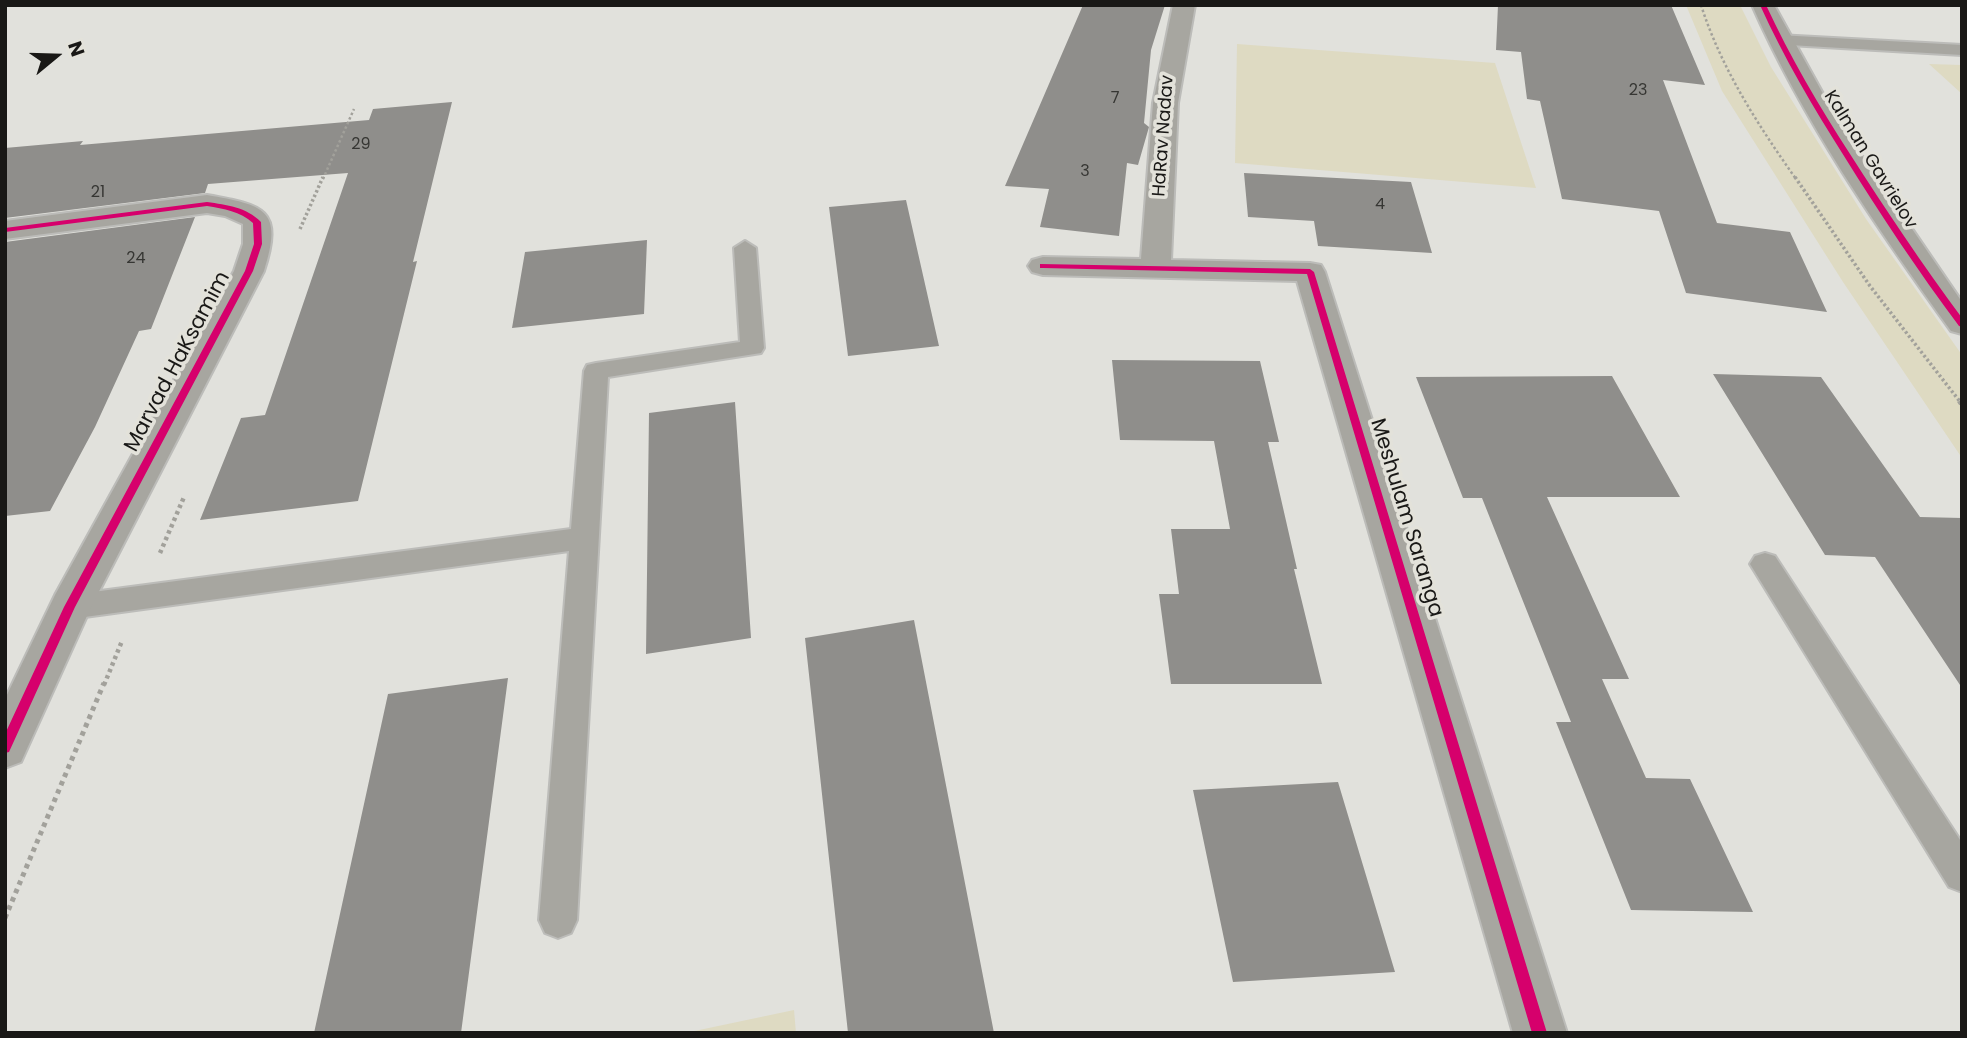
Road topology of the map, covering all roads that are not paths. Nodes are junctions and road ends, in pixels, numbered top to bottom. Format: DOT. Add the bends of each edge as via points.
graph roads {
  1 [pos="1184,5"];
  2 [pos="1763,5"];
  3 [pos="1778,40"];
  4 [pos="1962,50"];
  5 [pos="5,230"];
  6 [pos="745,248"];
  7 [pos="1042,266"];
  8 [pos="1156,269"];
  9 [pos="1962,324"];
  10 [pos="583,538"];
  11 [pos="1765,564"];
  12 [pos="69,607"];
  13 [pos="5,748"];
  14 [pos="1962,875"];
  15 [pos="558,920"];
  16 [pos="1541,1033"];
  1 -- 8 [label="street, HaRav Nadav" via="1167,88"];
  2 -- 3 [label="street, Kalman Gavrielov"];
  3 -- 4 [label="lane"];
  3 -- 9 [label="street, Kalman Gavrielov" via="1906,250"];
  5 -- 12 [label="street, Marvad HaKsamim" via="207,204 248,214 257,222 258,244 249,271"];
  6 -- 10 [label="lane" via="752,348 596,371"];
  7 -- 8 [label="street, Meshulam Saranga"];
  8 -- 16 [label="street, Meshulam Saranga" via="1311,272"];
  10 -- 12 [label="lane"];
  10 -- 15 [label="lane"];
  11 -- 14 [label="lane"];
  12 -- 13 [label="street, Marvad HaKsamim"];
}
